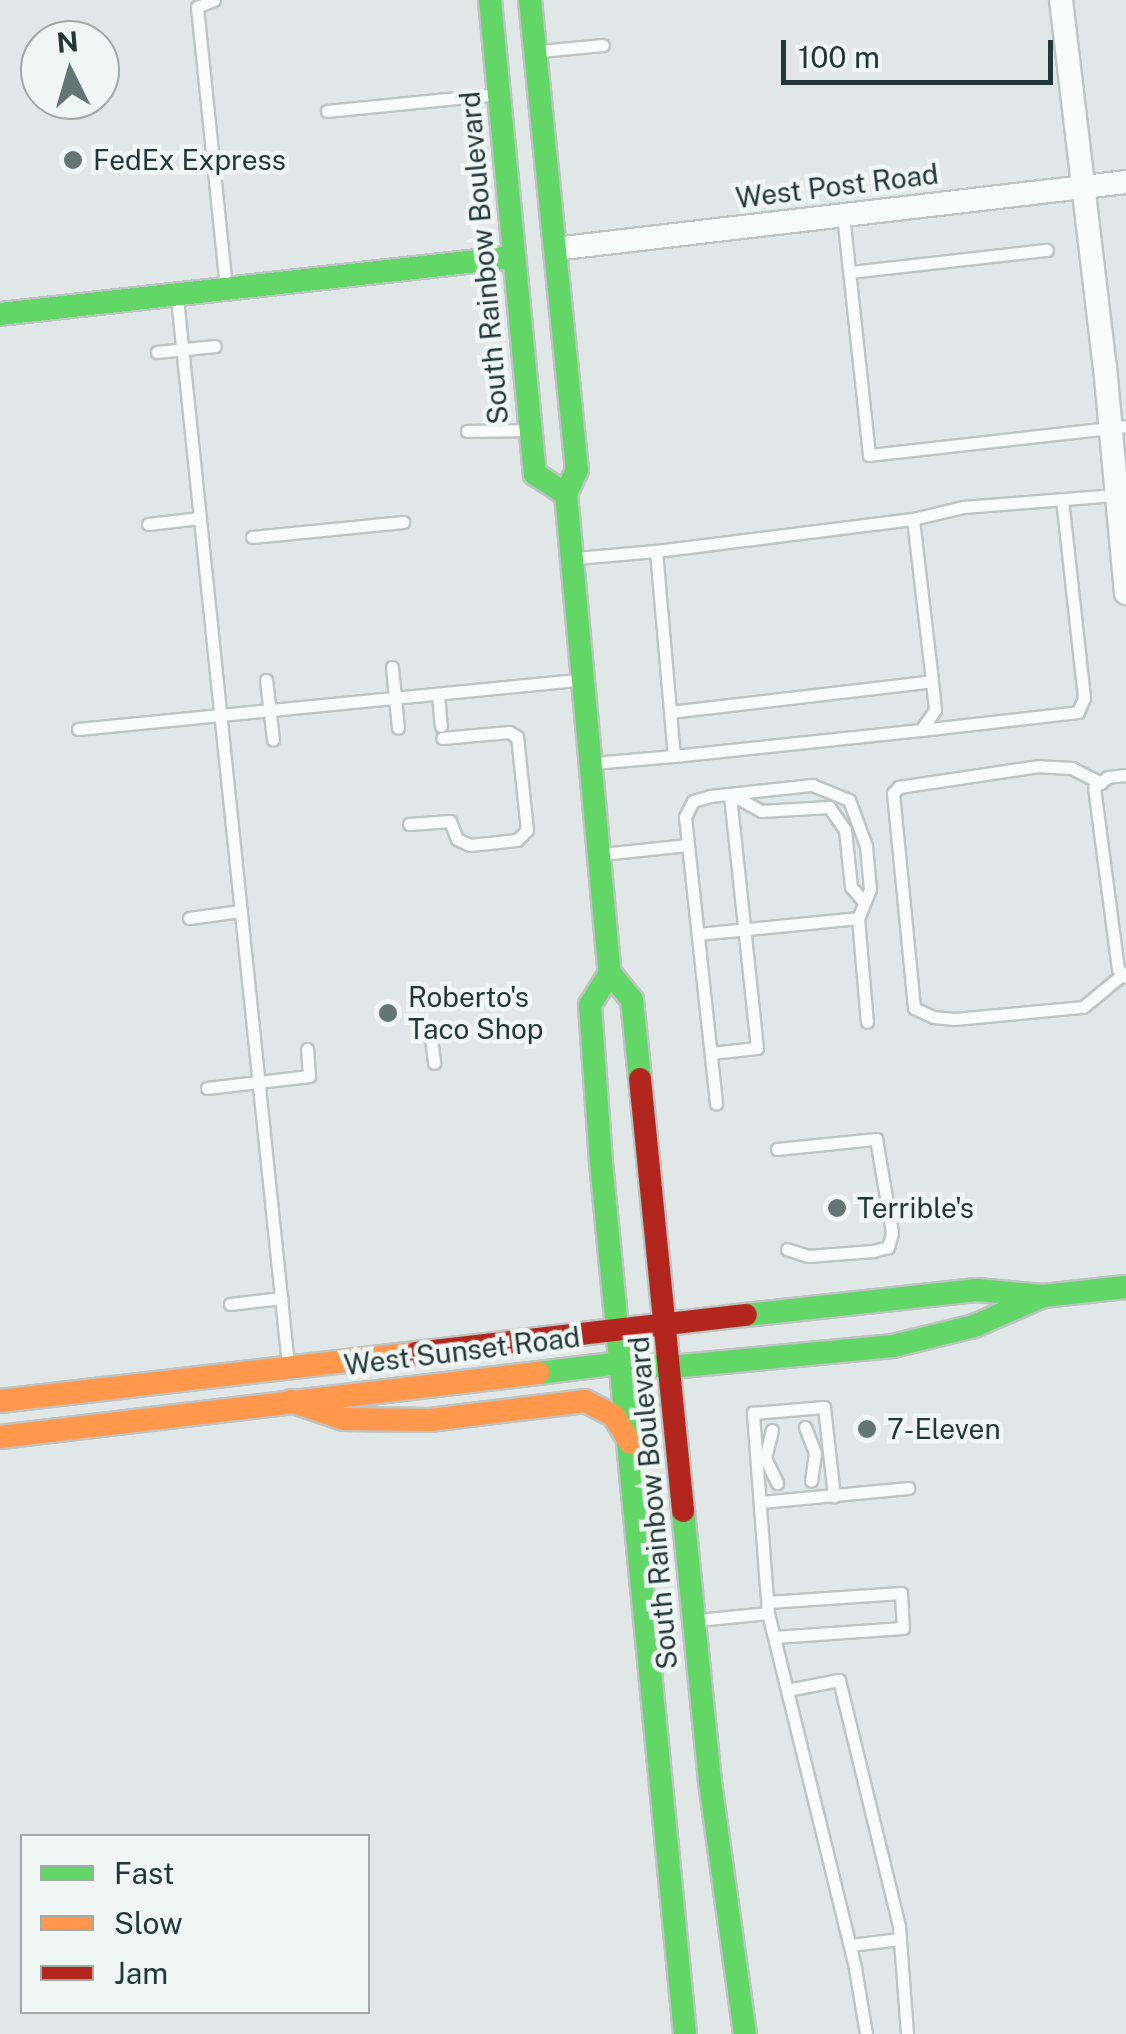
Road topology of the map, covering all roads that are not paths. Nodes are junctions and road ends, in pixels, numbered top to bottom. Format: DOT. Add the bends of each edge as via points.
graph roads {
  1 [pos="214,0"];
  2 [pos="490,0"];
  3 [pos="530,0"];
  4 [pos="1062,0"];
  5 [pos="196,3"];
  6 [pos="603,45"];
  7 [pos="536,52"];
  8 [pos="499,94"];
  9 [pos="327,111"];
  10 [pos="1126,182"];
  11 [pos="1084,185"];
  12 [pos="508,192"];
  13 [pos="843,216"];
  14 [pos="555,250"];
  15 [pos="1047,250"];
  16 [pos="513,257"];
  17 [pos="850,272"];
  18 [pos="226,288"];
  19 [pos="176,294"];
  20 [pos="562,310"];
  21 [pos="0,314"];
  22 [pos="215,346"];
  23 [pos="182,350"];
  24 [pos="156,352"];
  25 [pos="1118,427"];
  26 [pos="530,430"];
  27 [pos="468,431"];
  28 [pos="566,494"];
  29 [pos="1116,495"];
  30 [pos="1062,499"];
  31 [pos="200,518"];
  32 [pos="913,519"];
  33 [pos="403,522"];
  34 [pos="148,524"];
  35 [pos="252,537"];
  36 [pos="656,551"];
  37 [pos="571,559"];
  38 [pos="1126,593"];
  39 [pos="392,667"];
  40 [pos="266,680"];
  41 [pos="582,680"];
  42 [pos="932,680"];
  43 [pos="438,694"];
  44 [pos="395,698"];
  45 [pos="270,710"];
  46 [pos="670,712"];
  47 [pos="220,715"];
  48 [pos="398,728"];
  49 [pos="78,729"];
  50 [pos="921,730"];
  51 [pos="273,740"];
  52 [pos="674,756"];
  53 [pos="588,764"];
  54 [pos="1126,775"];
  55 [pos="1101,782"];
  56 [pos="730,794"];
  57 [pos="408,824"];
  58 [pos="688,845"];
  59 [pos="598,854"];
  60 [pos="864,902"];
  61 [pos="241,911"];
  62 [pos="189,918"];
  63 [pos="858,918"];
  64 [pos="744,930"];
  65 [pos="698,934"];
  66 [pos="610,973"];
  67 [pos="1125,976"];
  68 [pos="867,1022"];
  69 [pos="431,1037"];
  70 [pos="306,1049"];
  71 [pos="711,1053"];
  72 [pos="434,1063"];
  73 [pos="259,1082"];
  74 [pos="208,1088"];
  75 [pos="716,1103"];
  76 [pos="776,1149"];
  77 [pos="787,1249"];
  78 [pos="1126,1287"];
  79 [pos="1044,1296"];
  80 [pos="282,1298"];
  81 [pos="230,1304"];
  82 [pos="668,1324"];
  83 [pos="618,1329"];
  84 [pos="621,1362"];
  85 [pos="671,1367"];
  86 [pos="288,1368"];
  87 [pos="291,1401"];
  88 [pos="0,1402"];
  89 [pos="805,1427"];
  90 [pos="772,1430"];
  91 [pos="0,1437"];
  92 [pos="631,1444"];
  93 [pos="816,1452"];
  94 [pos="766,1458"];
  95 [pos="811,1480"];
  96 [pos="777,1483"];
  97 [pos="908,1488"];
  98 [pos="834,1496"];
  99 [pos="762,1502"];
  100 [pos="768,1607"];
  101 [pos="693,1620"];
  102 [pos="774,1637"];
  103 [pos="788,1690"];
  104 [pos="900,1939"];
  105 [pos="850,1944"];
  106 [pos="678,1954"];
  107 [pos="670,2034"];
  108 [pos="685,2034"];
  109 [pos="745,2034"];
  110 [pos="866,2034"];
  111 [pos="907,2034"];
  1 -- 5 [label="lane"];
  2 -- 8 [label="main road, South Rainbow Boulevard"];
  3 -- 7 [label="main road, South Rainbow Boulevard"];
  4 -- 11 [label="street"];
  5 -- 18 [label="lane"];
  6 -- 7 [label="lane"];
  7 -- 14 [label="main road, South Rainbow Boulevard"];
  8 -- 9 [label="lane"];
  8 -- 12 [label="main road, South Rainbow Boulevard"];
  10 -- 11 [label="street, West Post Road"];
  11 -- 13 [label="street, West Post Road"];
  11 -- 25 [label="street"];
  12 -- 14 [label="main road" via="532,208 542,238"];
  12 -- 16 [label="main road, South Rainbow Boulevard"];
  13 -- 14 [label="street, West Post Road"];
  13 -- 17 [label="lane"];
  14 -- 20 [label="main road, South Rainbow Boulevard"];
  15 -- 17 [label="lane"];
  16 -- 18 [label="main road"];
  16 -- 20 [label="main road" via="536,270 541,294"];
  16 -- 26 [label="main road, South Rainbow Boulevard"];
  17 -- 25 [label="lane" via="869,455"];
  18 -- 19 [label="main road"];
  19 -- 21 [label="main road"];
  19 -- 23 [label="lane"];
  20 -- 28 [label="main road, South Rainbow Boulevard" via="577,470"];
  22 -- 23 [label="lane"];
  23 -- 24 [label="lane"];
  23 -- 31 [label="lane"];
  25 -- 29 [label="street"];
  26 -- 27 [label="lane"];
  26 -- 28 [label="main road, South Rainbow Boulevard" via="535,474"];
  28 -- 37 [label="main road, South Rainbow Boulevard"];
  29 -- 30 [label="lane"];
  29 -- 38 [label="street"];
  30 -- 32 [label="lane" via="963,507"];
  30 -- 50 [label="lane" via="1084,698 1078,712"];
  31 -- 34 [label="lane"];
  31 -- 47 [label="lane"];
  32 -- 36 [label="lane"];
  32 -- 42 [label="lane"];
  33 -- 35 [label="lane"];
  36 -- 37 [label="lane"];
  36 -- 46 [label="lane"];
  37 -- 41 [label="main road, South Rainbow Boulevard"];
  39 -- 44 [label="lane"];
  40 -- 45 [label="lane"];
  41 -- 43 [label="lane"];
  41 -- 53 [label="main road, South Rainbow Boulevard"];
  42 -- 46 [label="lane"];
  42 -- 50 [label="lane" via="935,710"];
  43 -- 44 [label="lane"];
  43 -- 57 [label="lane" via="442,732 516,737 527,830 518,840 470,845 457,839 450,821"];
  44 -- 45 [label="lane"];
  44 -- 48 [label="lane"];
  45 -- 47 [label="lane"];
  45 -- 51 [label="lane"];
  46 -- 52 [label="lane"];
  47 -- 49 [label="lane"];
  47 -- 61 [label="lane"];
  50 -- 52 [label="lane"];
  52 -- 53 [label="lane"];
  53 -- 59 [label="main road, South Rainbow Boulevard"];
  54 -- 55 [label="lane"];
  55 -- 67 [label="lane" via="1094,787 1118,969"];
  55 -- 67 [label="lane" via="1072,768 1039,766 893,793 914,1008 955,1019 1083,1007"];
  56 -- 58 [label="lane" via="693,801 685,818"];
  56 -- 60 [label="lane" via="761,811 829,807 845,830 850,886"];
  56 -- 60 [label="lane" via="812,785 848,800 866,846 870,890"];
  56 -- 64 [label="lane"];
  58 -- 59 [label="lane"];
  58 -- 65 [label="lane"];
  59 -- 66 [label="main road, South Rainbow Boulevard"];
  60 -- 63 [label="lane"];
  61 -- 62 [label="lane"];
  61 -- 73 [label="lane"];
  63 -- 64 [label="lane"];
  63 -- 68 [label="lane"];
  64 -- 65 [label="lane"];
  64 -- 71 [label="lane" via="757,1048"];
  65 -- 71 [label="lane"];
  66 -- 82 [label="main road, South Rainbow Boulevard" via="632,1000"];
  66 -- 83 [label="main road, South Rainbow Boulevard" via="590,1005"];
  69 -- 72 [label="lane"];
  70 -- 73 [label="lane" via="310,1076"];
  71 -- 75 [label="lane"];
  73 -- 74 [label="lane"];
  73 -- 80 [label="lane"];
  76 -- 77 [label="lane" via="876,1139 892,1233 888,1247 808,1256"];
  78 -- 79 [label="main road, West Sunset Road"];
  79 -- 82 [label="main road, West Sunset Road" via="978,1290"];
  79 -- 85 [label="main road, West Sunset Road" via="974,1326 893,1346"];
  80 -- 81 [label="lane"];
  80 -- 86 [label="lane"];
  82 -- 83 [label="main road, West Sunset Road"];
  82 -- 85 [label="main road, South Rainbow Boulevard"];
  83 -- 84 [label="main road, South Rainbow Boulevard"];
  83 -- 86 [label="main road, West Sunset Road"];
  84 -- 85 [label="main road, West Sunset Road"];
  84 -- 87 [label="main road, West Sunset Road"];
  84 -- 92 [label="main road, South Rainbow Boulevard"];
  85 -- 101 [label="main road, South Rainbow Boulevard"];
  86 -- 87 [label="main road"];
  86 -- 88 [label="main road, West Sunset Road"];
  87 -- 91 [label="main road, West Sunset Road"];
  87 -- 92 [label="main road" via="344,1419 430,1420 585,1400 614,1416"];
  89 -- 93 [label="lane"];
  90 -- 94 [label="lane"];
  92 -- 106 [label="main road, South Rainbow Boulevard"];
  93 -- 94 [label="lane" via="824,1407 753,1413"];
  93 -- 95 [label="lane"];
  93 -- 98 [label="lane"];
  94 -- 96 [label="lane"];
  94 -- 99 [label="lane"];
  97 -- 98 [label="lane"];
  98 -- 99 [label="lane"];
  99 -- 100 [label="lane"];
  100 -- 101 [label="lane"];
  100 -- 102 [label="lane"];
  100 -- 102 [label="lane" via="901,1593 903,1628"];
  101 -- 109 [label="main road, South Rainbow Boulevard"];
  102 -- 103 [label="lane"];
  103 -- 104 [label="lane" via="839,1680"];
  103 -- 105 [label="lane"];
  104 -- 105 [label="lane"];
  104 -- 111 [label="lane"];
  105 -- 110 [label="lane"];
  106 -- 107 [label="main road"];
  106 -- 108 [label="main road, South Rainbow Boulevard"];
}
